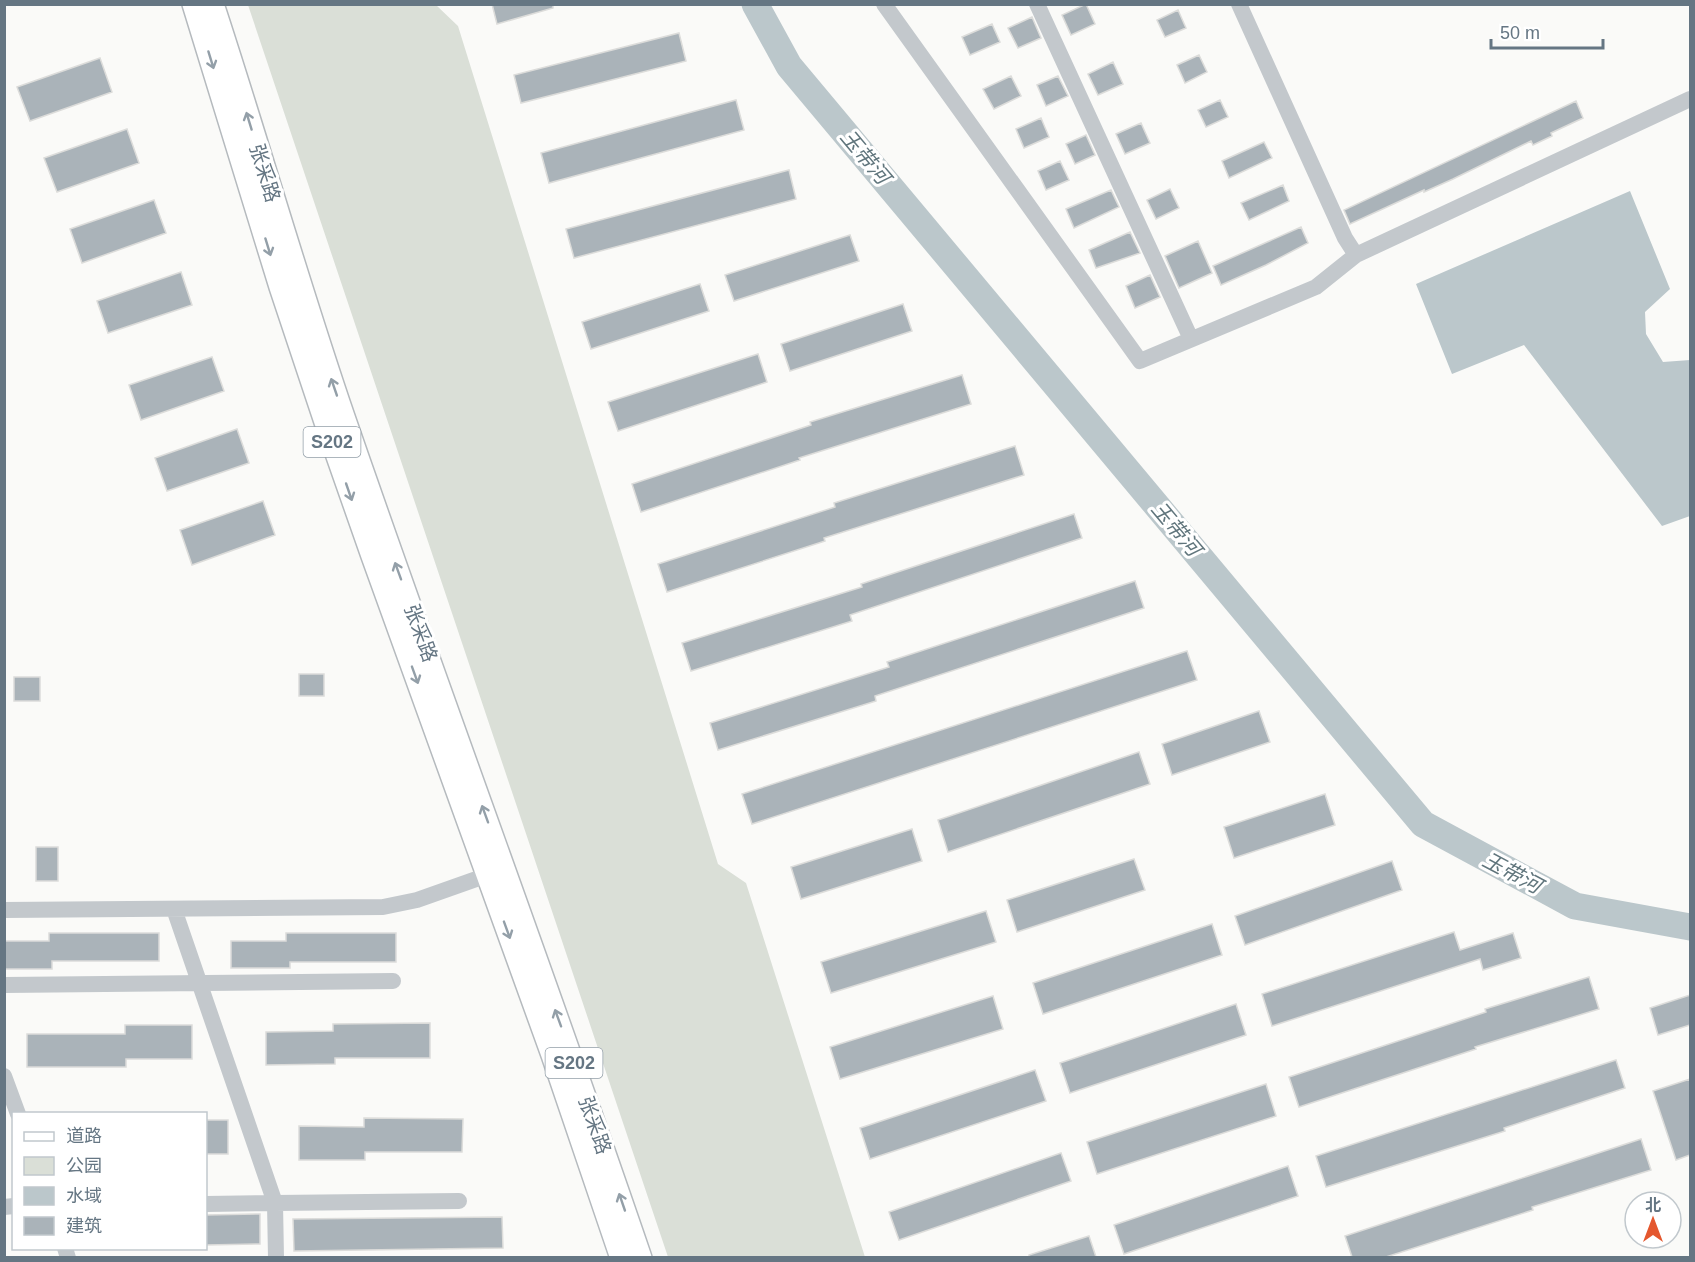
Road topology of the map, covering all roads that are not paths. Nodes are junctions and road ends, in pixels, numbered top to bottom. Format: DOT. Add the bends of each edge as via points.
graph roads {
  1 [pos="193,4"];
  2 [pos="213,4"];
  3 [pos="884,4"];
  4 [pos="1037,4"];
  5 [pos="1239,4"];
  6 [pos="1690,99"];
  7 [pos="1356,255"];
  8 [pos="1191,339"];
  9 [pos="496,872"];
  10 [pos="174,909"];
  11 [pos="4,910"];
  12 [pos="393,981"];
  13 [pos="200,983"];
  14 [pos="4,986"];
  15 [pos="4,1077"];
  16 [pos="17,1112"];
  17 [pos="459,1201"];
  18 [pos="275,1203"];
  19 [pos="207,1204"];
  20 [pos="276,1257"];
  21 [pos="621,1257"];
  22 [pos="640,1257"];
  1 -- 9 [label="main road, 张采路 / S202, one-way" via="325,422 372,556"];
  9 -- 2 [label="main road, 张采路 / S202, one-way" via="298,281"];
  3 -- 8 [label="street" via="1140,361"];
  4 -- 8 [label="street"];
  5 -- 7 [label="street"];
  6 -- 7 [label="street"];
  7 -- 8 [label="street" via="1316,286"];
  9 -- 10 [label="street" via="417,900 384,907"];
  9 -- 21 [label="main road, 张采路 / S202, one-way" via="552,1055"];
  22 -- 9 [label="main road, 张采路 / S202, one-way" via="569,1049"];
  10 -- 11 [label="street"];
  10 -- 13 [label="street"];
  12 -- 13 [label="street"];
  13 -- 14 [label="street"];
  13 -- 18 [label="street"];
  15 -- 16 [label="street"];
  17 -- 18 [label="street"];
  18 -- 19 [label="street"];
  18 -- 20 [label="street"];
}
